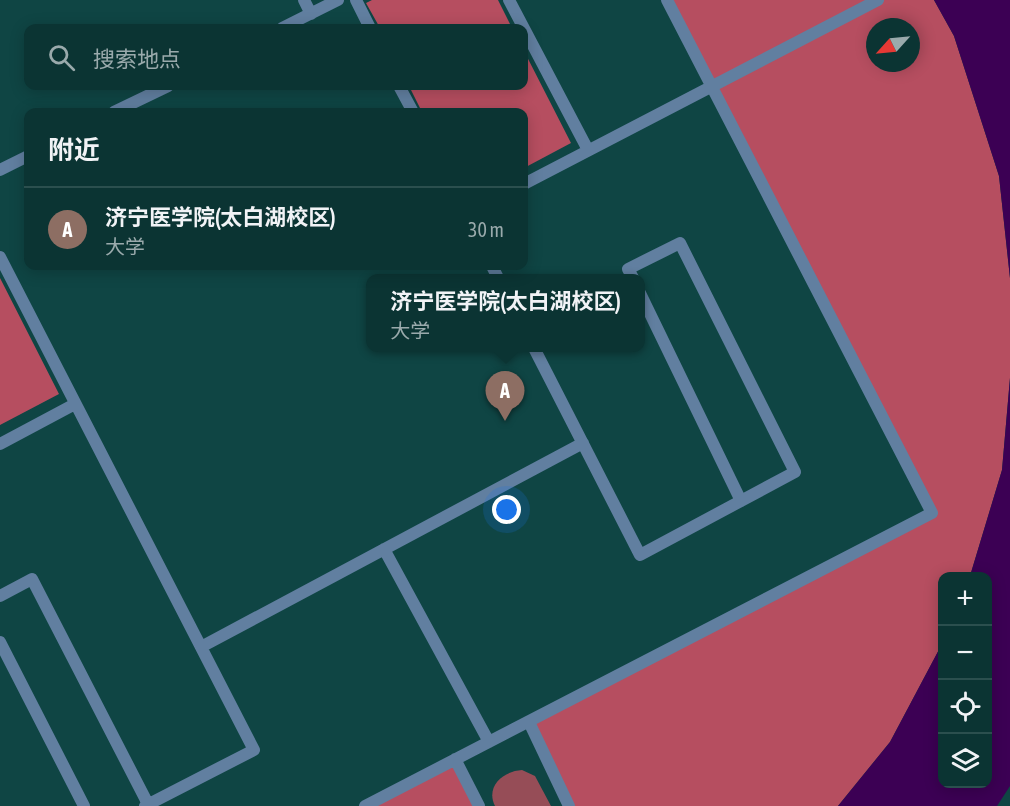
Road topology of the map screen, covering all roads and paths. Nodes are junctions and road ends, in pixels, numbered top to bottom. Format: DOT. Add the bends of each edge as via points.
graph roads {
  1 [pos="304,0"];
  2 [pos="338,0"];
  3 [pos="356,0"];
  4 [pos="509,0"];
  5 [pos="667,0"];
  6 [pos="878,0"];
  7 [pos="311,14"];
  8 [pos="290,24"];
  9 [pos="368,24"];
  10 [pos="522,24"];
  11 [pos="528,36"];
  12 [pos="711,86"];
  13 [pos="160,90"];
  14 [pos="401,90"];
  15 [pos="122,108"];
  16 [pos="411,108"];
  17 [pos="588,150"];
  18 [pos="24,158"];
  19 [pos="0,170"];
  20 [pos="528,182"];
  21 [pos="0,257"];
  22 [pos="630,274"];
  23 [pos="645,303"];
  24 [pos="536,352"];
  25 [pos="75,404"];
  26 [pos="583,443"];
  27 [pos="0,444"];
  28 [pos="741,501"];
  29 [pos="384,549"];
  30 [pos="0,596"];
  31 [pos="0,642"];
  32 [pos="201,647"];
  33 [pos="529,722"];
  34 [pos="489,742"];
  35 [pos="455,759"];
  36 [pos="146,805"];
  37 [pos="84,806"];
  38 [pos="365,806"];
  39 [pos="479,806"];
  40 [pos="569,806"];
  1 -- 7 [label="lane"];
  2 -- 7 [label="lane"];
  3 -- 9 [label="lane"];
  4 -- 10 [label="lane"];
  5 -- 12 [label="lane"];
  6 -- 12 [label="lane"];
  7 -- 8 [label="lane"];
  11 -- 17 [label="lane"];
  12 -- 17 [label="lane"];
  12 -- 33 [label="lane" via="932,513"];
  13 -- 15 [label="lane"];
  14 -- 16 [label="lane"];
  17 -- 20 [label="lane"];
  18 -- 19 [label="lane"];
  21 -- 25 [label="lane"];
  22 -- 28 [label="lane" via="628,269 680,243 795,472"];
  23 -- 28 [label="lane"];
  24 -- 26 [label="lane"];
  25 -- 27 [label="lane"];
  25 -- 32 [label="lane"];
  26 -- 28 [label="lane" via="640,555"];
  26 -- 29 [label="lane"];
  29 -- 32 [label="lane"];
  29 -- 34 [label="lane"];
  30 -- 36 [label="lane" via="32,579"];
  31 -- 37 [label="lane"];
  32 -- 36 [label="lane" via="254,750"];
  33 -- 34 [label="lane"];
  33 -- 40 [label="lane"];
  34 -- 35 [label="lane"];
  35 -- 38 [label="lane"];
  35 -- 39 [label="lane"];
}
